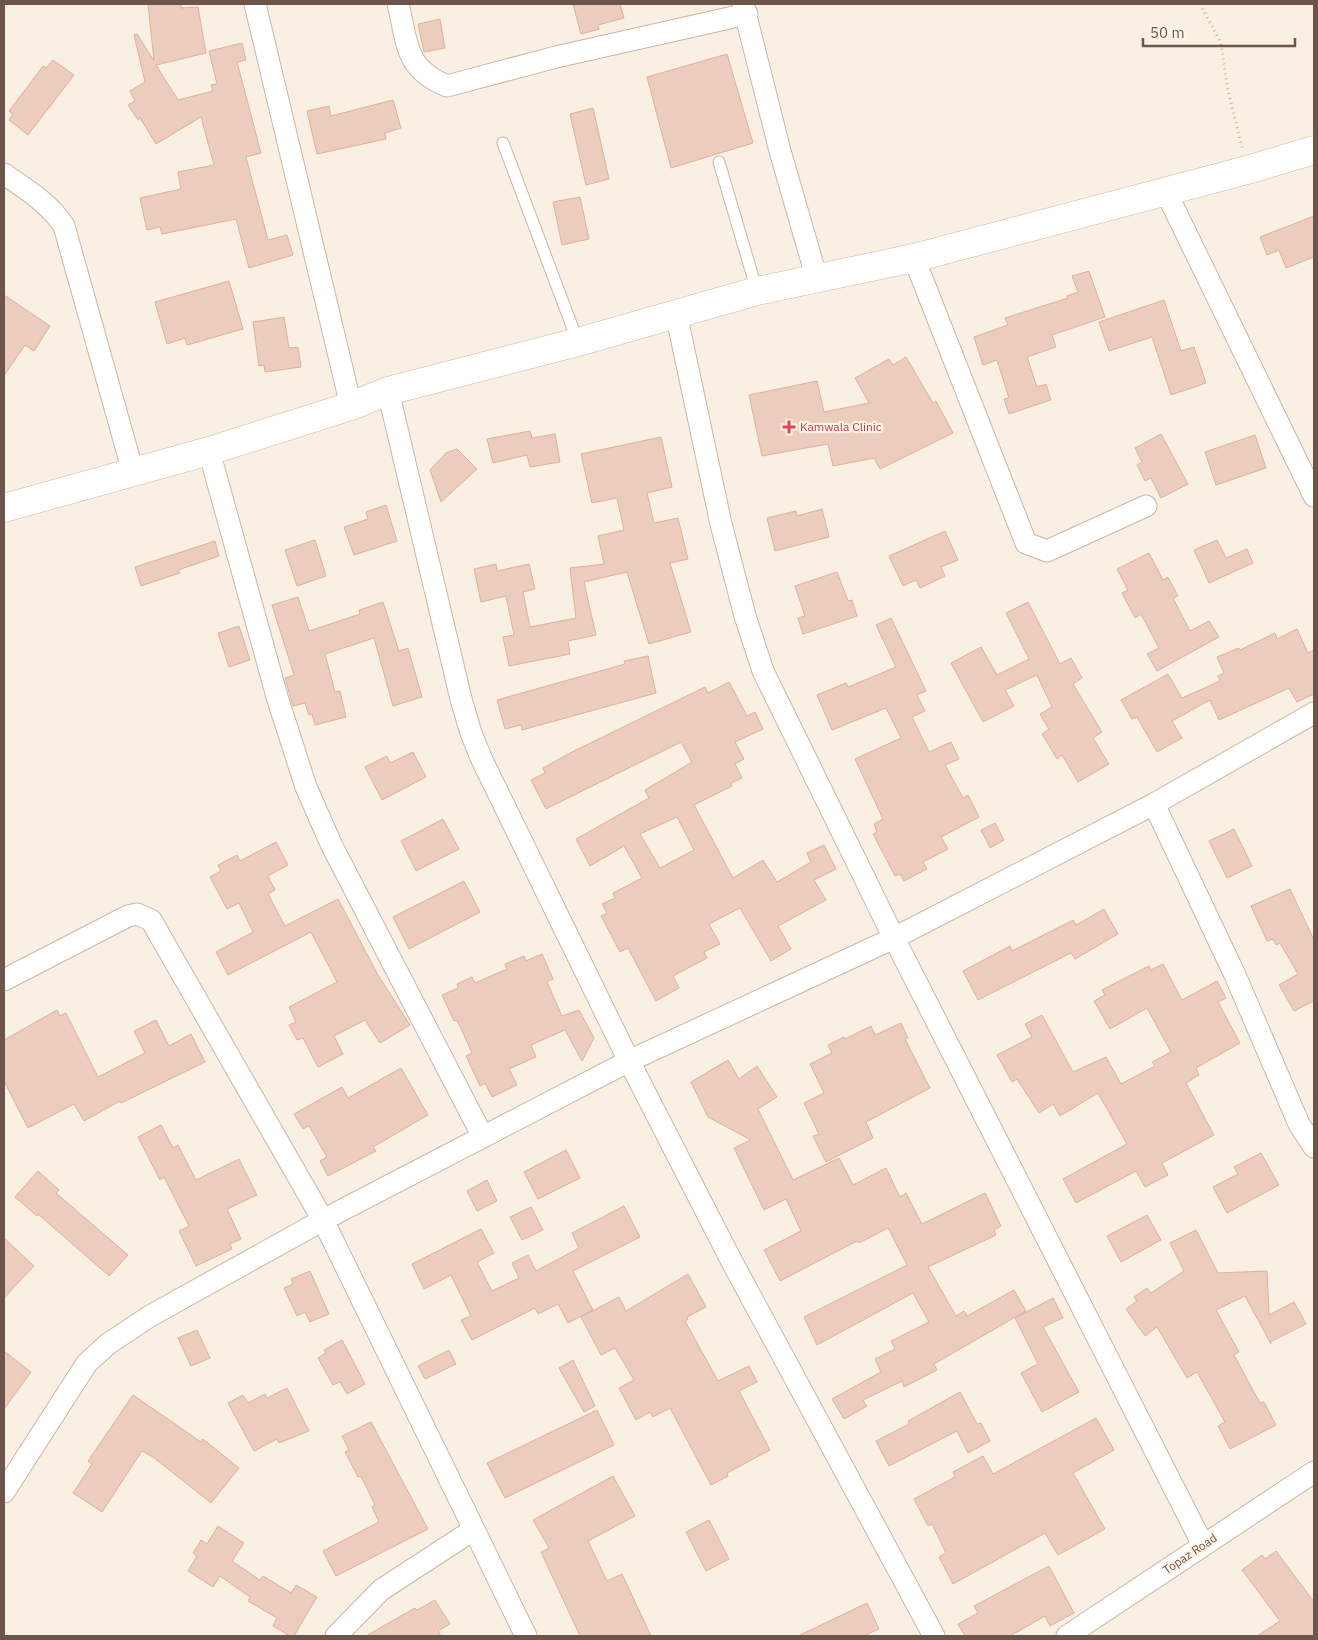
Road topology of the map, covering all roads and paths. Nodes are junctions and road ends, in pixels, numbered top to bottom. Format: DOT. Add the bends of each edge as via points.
graph roads {
  1 [pos="254,4"];
  2 [pos="398,4"];
  3 [pos="1200,4"];
  4 [pos="745,9"];
  5 [pos="503,143"];
  6 [pos="1314,150"];
  7 [pos="719,162"];
  8 [pos="1248,170"];
  9 [pos="4,174"];
  10 [pos="1166,192"];
  11 [pos="914,258"];
  12 [pos="817,279"];
  13 [pos="757,291"];
  14 [pos="676,313"];
  15 [pos="578,342"];
  16 [pos="388,391"];
  17 [pos="351,406"];
  18 [pos="209,451"];
  19 [pos="132,472"];
  20 [pos="1314,496"];
  21 [pos="1146,506"];
  22 [pos="4,508"];
  23 [pos="1314,713"];
  24 [pos="1154,804"];
  25 [pos="894,938"];
  26 [pos="4,980"];
  27 [pos="629,1061"];
  28 [pos="483,1137"];
  29 [pos="1314,1147"];
  30 [pos="322,1220"];
  31 [pos="9,1470"];
  32 [pos="1314,1472"];
  33 [pos="4,1492"];
  34 [pos="473,1530"];
  35 [pos="1203,1545"];
  36 [pos="336,1636"];
  37 [pos="526,1636"];
  38 [pos="934,1636"];
  39 [pos="1067,1636"];
  1 -- 17 [label="street"];
  2 -- 4 [label="street" via="410,56 418,70 447,86"];
  3 -- 8 [label="path" via="1221,43 1227,86"];
  4 -- 12 [label="street" via="780,151"];
  5 -- 15 [label="lane"];
  6 -- 8 [label="street"];
  7 -- 13 [label="lane"];
  8 -- 10 [label="street"];
  9 -- 19 [label="street" via="39,199 64,226"];
  10 -- 11 [label="street"];
  10 -- 20 [label="street"];
  11 -- 12 [label="street"];
  11 -- 21 [label="street" via="1026,543 1047,551"];
  12 -- 13 [label="street"];
  13 -- 14 [label="street"];
  14 -- 15 [label="street"];
  14 -- 25 [label="street" via="721,524 763,671"];
  15 -- 16 [label="street"];
  16 -- 17 [label="street"];
  16 -- 27 [label="street" via="471,733"];
  17 -- 18 [label="street"];
  18 -- 19 [label="street"];
  18 -- 28 [label="street" via="278,700 306,787 332,846"];
  19 -- 22 [label="street"];
  23 -- 24 [label="street"];
  24 -- 25 [label="street"];
  24 -- 29 [label="street" via="1235,975 1299,1124"];
  25 -- 27 [label="street"];
  25 -- 35 [label="street"];
  26 -- 30 [label="street" via="128,916 137,914 151,920"];
  27 -- 28 [label="street"];
  27 -- 38 [label="street" via="736,1269"];
  28 -- 30 [label="street"];
  30 -- 31 [label="street" via="150,1316 108,1344 87,1363"];
  30 -- 34 [label="street"];
  31 -- 33 [label="street"];
  32 -- 35 [label="street, Topaz Road"];
  34 -- 36 [label="street" via="381,1590"];
  34 -- 37 [label="street"];
  35 -- 39 [label="street, Topaz Road"];
}
